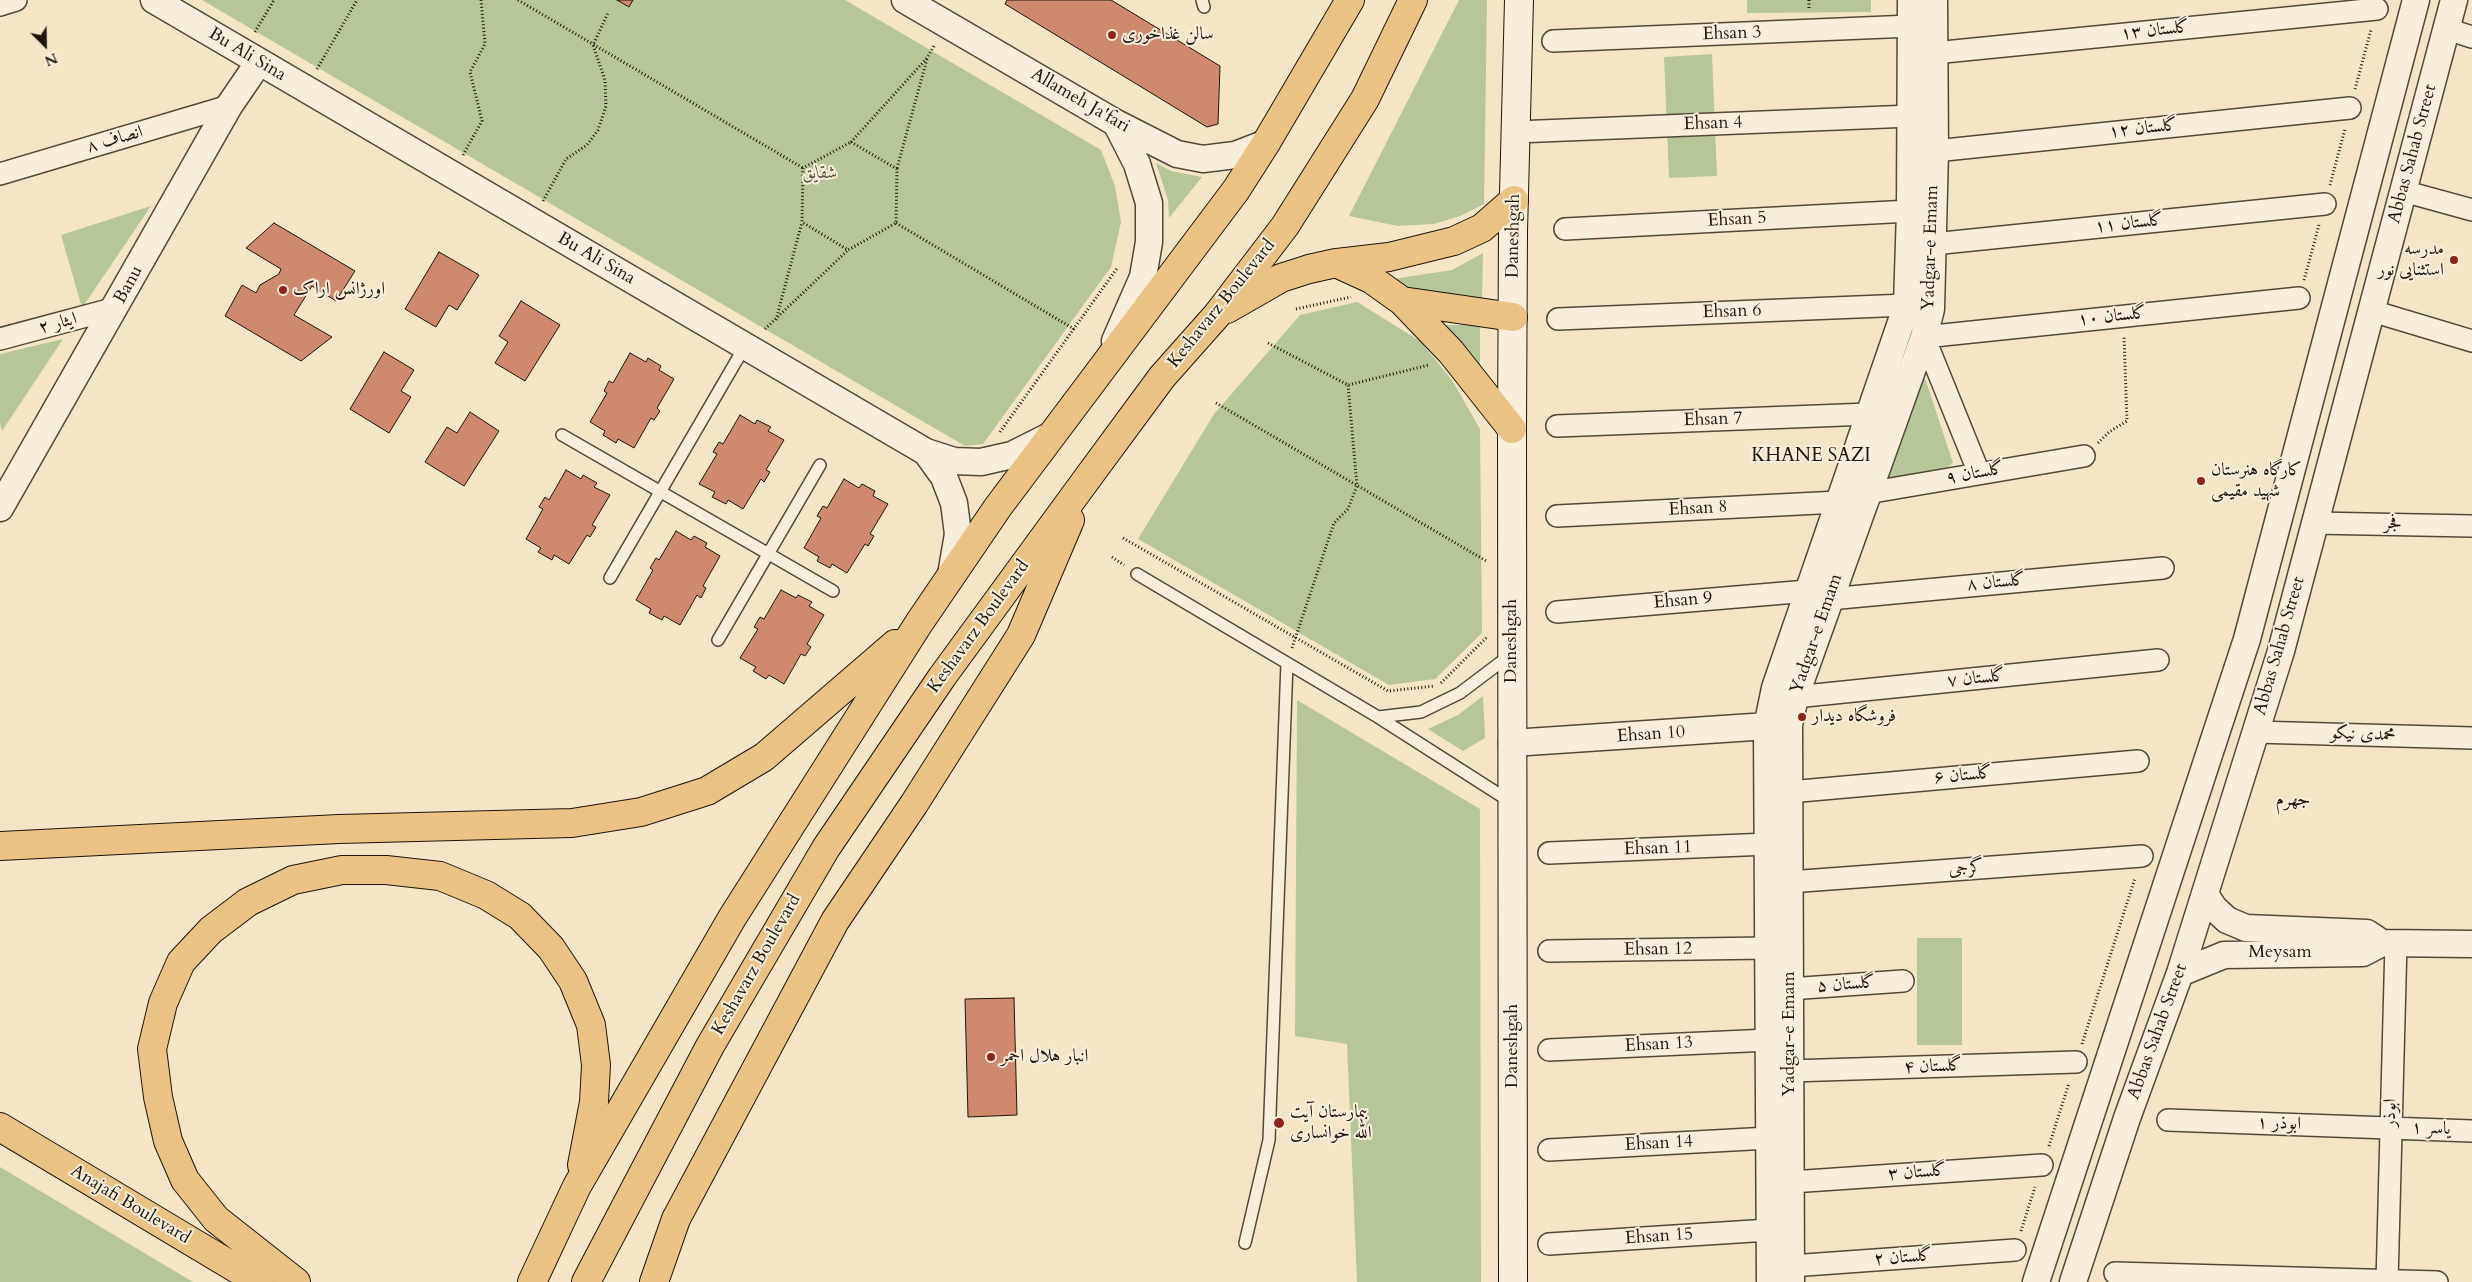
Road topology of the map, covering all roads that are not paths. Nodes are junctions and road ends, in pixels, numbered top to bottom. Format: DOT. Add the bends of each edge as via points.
graph roads {
  1 [pos="16,0"];
  2 [pos="154,0"];
  3 [pos="906,0"];
  4 [pos="1350,0"];
  5 [pos="1413,0"];
  6 [pos="1519,0"];
  7 [pos="1911,0"];
  8 [pos="1934,0"];
  9 [pos="2416,0"];
  10 [pos="2454,0"];
  11 [pos="0,5"];
  12 [pos="2377,9"];
  13 [pos="1911,26"];
  14 [pos="2446,29"];
  15 [pos="2472,37"];
  16 [pos="1553,41"];
  17 [pos="1934,53"];
  18 [pos="251,57"];
  19 [pos="229,106"];
  20 [pos="2350,108"];
  21 [pos="1911,116"];
  22 [pos="1116,123"];
  23 [pos="1516,132"];
  24 [pos="1266,143"];
  25 [pos="1935,151"];
  26 [pos="0,174"];
  27 [pos="2403,191"];
  28 [pos="1514,200"];
  29 [pos="2325,204"];
  30 [pos="2472,210"];
  31 [pos="1910,211"];
  32 [pos="1565,229"];
  33 [pos="1933,244"];
  34 [pos="1336,263"];
  35 [pos="2300,298"];
  36 [pos="1402,301"];
  37 [pos="1907,305"];
  38 [pos="116,308"];
  39 [pos="2372,311"];
  40 [pos="1217,315"];
  41 [pos="1512,317"];
  42 [pos="1558,319"];
  43 [pos="1924,337"];
  44 [pos="0,339"];
  45 [pos="2472,341"];
  46 [pos="745,346"];
  47 [pos="1106,362"];
  48 [pos="1869,414"];
  49 [pos="1557,426"];
  50 [pos="1512,429"];
  51 [pos="562,435"];
  52 [pos="1050,436"];
  53 [pos="926,452"];
  54 [pos="2084,456"];
  55 [pos="820,465"];
  56 [pos="1979,473"];
  57 [pos="1089,476"];
  58 [pos="660,492"];
  59 [pos="1868,493"];
  60 [pos="1839,502"];
  61 [pos="2,503"];
  62 [pos="1557,516"];
  63 [pos="2314,523"];
  64 [pos="2472,526"];
  65 [pos="768,554"];
  66 [pos="2163,568"];
  67 [pos="1137,574"];
  68 [pos="952,575"];
  69 [pos="610,578"];
  70 [pos="833,591"];
  71 [pos="1819,595"];
  72 [pos="1557,612"];
  73 [pos="919,624"];
  74 [pos="2247,638"];
  75 [pos="718,640"];
  76 [pos="2281,651"];
  77 [pos="1512,654"];
  78 [pos="2158,660"];
  79 [pos="1287,663"];
  80 [pos="1794,698"];
  81 [pos="1378,716"];
  82 [pos="1778,726"];
  83 [pos="2255,732"];
  84 [pos="2472,738"];
  85 [pos="1512,744"];
  86 [pos="2138,761"];
  87 [pos="1789,792"];
  88 [pos="1512,803"];
  89 [pos="1768,844"];
  90 [pos="0,846"];
  91 [pos="1549,853"];
  92 [pos="2142,856"];
  93 [pos="1789,882"];
  94 [pos="2205,894"];
  95 [pos="2389,943"];
  96 [pos="2472,944"];
  97 [pos="1768,948"];
  98 [pos="1548,951"];
  99 [pos="2180,973"];
  100 [pos="1903,981"];
  101 [pos="1789,989"];
  102 [pos="1768,1040"];
  103 [pos="1548,1050"];
  104 [pos="2076,1062"];
  105 [pos="1790,1071"];
  106 [pos="2168,1120"];
  107 [pos="0,1127"];
  108 [pos="2391,1128"];
  109 [pos="2472,1130"];
  110 [pos="1769,1138"];
  111 [pos="1549,1150"];
  112 [pos="2042,1165"];
  113 [pos="1791,1182"];
  114 [pos="577,1186"];
  115 [pos="1769,1230"];
  116 [pos="1244,1243"];
  117 [pos="1549,1244"];
  118 [pos="2015,1250"];
  119 [pos="2116,1272"];
  120 [pos="1791,1274"];
  121 [pos="2387,1281"];
  122 [pos="259,1282"];
  123 [pos="296,1282"];
  124 [pos="532,1282"];
  125 [pos="586,1282"];
  126 [pos="654,1282"];
  127 [pos="1513,1282"];
  128 [pos="1770,1282"];
  129 [pos="2036,1282"];
  130 [pos="2073,1282"];
  131 [pos="2437,1282"];
  1 -- 11 [label="street"];
  2 -- 18 [label="street, Bu Ali Sina"];
  3 -- 22 [label="street, Allameh Ja'fari"];
  4 -- 24 [label="main road"];
  5 -- 40 [label="main road, Keshavarz Boulevard" via="1365,99 1285,226"];
  6 -- 23 [label="main road, Daneshgah"];
  7 -- 13 [label="street, Yadgar-e Emam"];
  8 -- 17 [label="street, Yadgar-e Emam"];
  9 -- 74 [label="street, Abbas Sahab Street"];
  10 -- 14 [label="street, Abbas Sahab Street"];
  12 -- 17 [label="street, گلستان ۱۳"];
  13 -- 16 [label="street, Ehsan 3"];
  13 -- 21 [label="street, Yadgar-e Emam"];
  14 -- 15 [label="street"];
  14 -- 27 [label="street, Abbas Sahab Street"];
  17 -- 25 [label="street, Yadgar-e Emam"];
  18 -- 19 [label="street, Banu"];
  18 -- 46 [label="street, Bu Ali Sina"];
  19 -- 26 [label="street, انصاف ۸"];
  19 -- 38 [label="street, Banu"];
  20 -- 25 [label="street, گلستان ۱۲"];
  21 -- 23 [label="street, Ehsan 4"];
  21 -- 31 [label="street, Yadgar-e Emam"];
  22 -- 24 [label="street, Allameh Ja'fari" via="1177,154 1203,159 1235,155"];
  22 -- 47 [label="street" via="1137,164 1150,203 1149,242 1143,278"];
  23 -- 28 [label="main road, Daneshgah"];
  24 -- 47 [label="main road" via="1236,190"];
  25 -- 33 [label="street, Yadgar-e Emam"];
  27 -- 30 [label="street"];
  27 -- 39 [label="street, Abbas Sahab Street"];
  28 -- 34 [label="main road" via="1482,228 1454,241 1389,257"];
  28 -- 41 [label="main road, Daneshgah"];
  29 -- 33 [label="street, گلستان ۱۱"];
  31 -- 32 [label="street, Ehsan 5"];
  31 -- 37 [label="street, Yadgar-e Emam"];
  33 -- 43 [label="street, Yadgar-e Emam" via="1931,309"];
  34 -- 36 [label="main road" via="1371,279"];
  34 -- 40 [label="main road" via="1281,278"];
  35 -- 43 [label="street, گلستان ۱۰"];
  36 -- 41 [label="main road"];
  36 -- 50 [label="main road" via="1451,352"];
  37 -- 42 [label="street, Ehsan 6"];
  37 -- 48 [label="street, Yadgar-e Emam"];
  38 -- 44 [label="street, ایثار ۲"];
  38 -- 61 [label="street, Banu"];
  39 -- 45 [label="street"];
  39 -- 63 [label="street, Abbas Sahab Street"];
  40 -- 57 [label="main road, Keshavarz Boulevard" via="1162,377"];
  41 -- 50 [label="main road, Daneshgah"];
  43 -- 56 [label="street"];
  43 -- 59 [label="street, Yadgar-e Emam"];
  46 -- 53 [label="street, Bu Ali Sina"];
  46 -- 58 [label="lane"];
  47 -- 52 [label="main road"];
  48 -- 49 [label="street, Ehsan 7"];
  48 -- 60 [label="street, Yadgar-e Emam"];
  50 -- 77 [label="main road, Daneshgah"];
  51 -- 58 [label="lane"];
  52 -- 53 [label="street, Bu Ali Sina" via="1012,456 981,462 954,461"];
  52 -- 68 [label="main road"];
  53 -- 68 [label="street" via="944,478 954,503 958,534"];
  54 -- 56 [label="street, گلستان ۹"];
  55 -- 65 [label="lane"];
  56 -- 59 [label="street, گلستان ۹"];
  57 -- 125 [label="main road, Keshavarz Boulevard" via="942,677 826,848 710,1046"];
  57 -- 126 [label="main road" via="1021,634 914,804 835,921 676,1219"];
  58 -- 65 [label="lane"];
  58 -- 69 [label="lane"];
  59 -- 71 [label="street, Yadgar-e Emam"];
  60 -- 62 [label="street, Ehsan 8"];
  60 -- 71 [label="street, Yadgar-e Emam"];
  63 -- 64 [label="street, فجر"];
  63 -- 76 [label="street, Abbas Sahab Street"];
  65 -- 70 [label="lane"];
  65 -- 75 [label="lane"];
  66 -- 71 [label="street, گلستان ۸"];
  67 -- 79 [label="lane"];
  68 -- 73 [label="main road"];
  71 -- 72 [label="street, Ehsan 9"];
  71 -- 80 [label="street, Yadgar-e Emam"];
  71 -- 82 [label="street, Yadgar-e Emam" via="1774,688"];
  73 -- 90 [label="main road" via="764,757 707,791 641,812 572,823 339,829"];
  73 -- 114 [label="main road" via="732,918"];
  74 -- 76 [label="street"];
  74 -- 129 [label="street, Abbas Sahab Street"];
  76 -- 83 [label="street, Abbas Sahab Street"];
  77 -- 81 [label="lane" via="1460,693 1421,712"];
  77 -- 85 [label="main road, Daneshgah"];
  78 -- 80 [label="street, گلستان ۷"];
  79 -- 81 [label="lane"];
  79 -- 116 [label="lane" via="1269,1140"];
  80 -- 82 [label="street, Yadgar-e Emam"];
  81 -- 88 [label="lane"];
  82 -- 85 [label="street, Ehsan 10"];
  82 -- 87 [label="street, Yadgar-e Emam"];
  82 -- 89 [label="street, Yadgar-e Emam"];
  83 -- 84 [label="street, محمدی نیکو"];
  83 -- 94 [label="street, Abbas Sahab Street"];
  85 -- 88 [label="main road, Daneshgah"];
  86 -- 87 [label="street, گلستان ۶"];
  87 -- 93 [label="street, Yadgar-e Emam"];
  88 -- 127 [label="main road, Daneshgah"];
  89 -- 91 [label="street, Ehsan 11"];
  89 -- 97 [label="street, Yadgar-e Emam"];
  92 -- 93 [label="street, گرجی"];
  93 -- 101 [label="street, Yadgar-e Emam"];
  94 -- 95 [label="street, Meysam" via="2227,920 2246,928 2367,933"];
  94 -- 99 [label="street, Abbas Sahab Street"];
  95 -- 96 [label="street, Meysam"];
  95 -- 99 [label="street, Meysam" via="2363,953 2224,955"];
  95 -- 108 [label="street, ابوذر"];
  97 -- 98 [label="street, Ehsan 12"];
  97 -- 102 [label="street, Yadgar-e Emam"];
  99 -- 130 [label="street, Abbas Sahab Street" via="2127,1118"];
  100 -- 101 [label="street, گلستان ۵"];
  101 -- 105 [label="street, Yadgar-e Emam"];
  102 -- 103 [label="street, Ehsan 13"];
  102 -- 110 [label="street, Yadgar-e Emam"];
  104 -- 105 [label="street, گلستان ۴"];
  105 -- 113 [label="street, Yadgar-e Emam"];
  106 -- 108 [label="street, ابوذر ۱"];
  107 -- 122 [label="main road, Anajafi Boulevard"];
  108 -- 109 [label="street, یاسر ۱"];
  108 -- 121 [label="street, ابوذر"];
  110 -- 111 [label="street, Ehsan 14"];
  110 -- 115 [label="street, Yadgar-e Emam"];
  112 -- 113 [label="street, گلستان ۳"];
  113 -- 120 [label="street, Yadgar-e Emam"];
  114 -- 123 [label="main road" via="594,1102 596,1065 591,1025 573,981 551,948 520,916 486,895 440,876 386,870 342,870 293,880 248,902 211,930 182,962 163,1003 152,1049 168,1140 186,1180 216,1219"];
  114 -- 124 [label="main road"];
  115 -- 117 [label="street, Ehsan 15"];
  115 -- 128 [label="street, Yadgar-e Emam"];
  118 -- 120 [label="street, گلستان ۲"];
  119 -- 121 [label="street"];
  121 -- 131 [label="street"];
}
